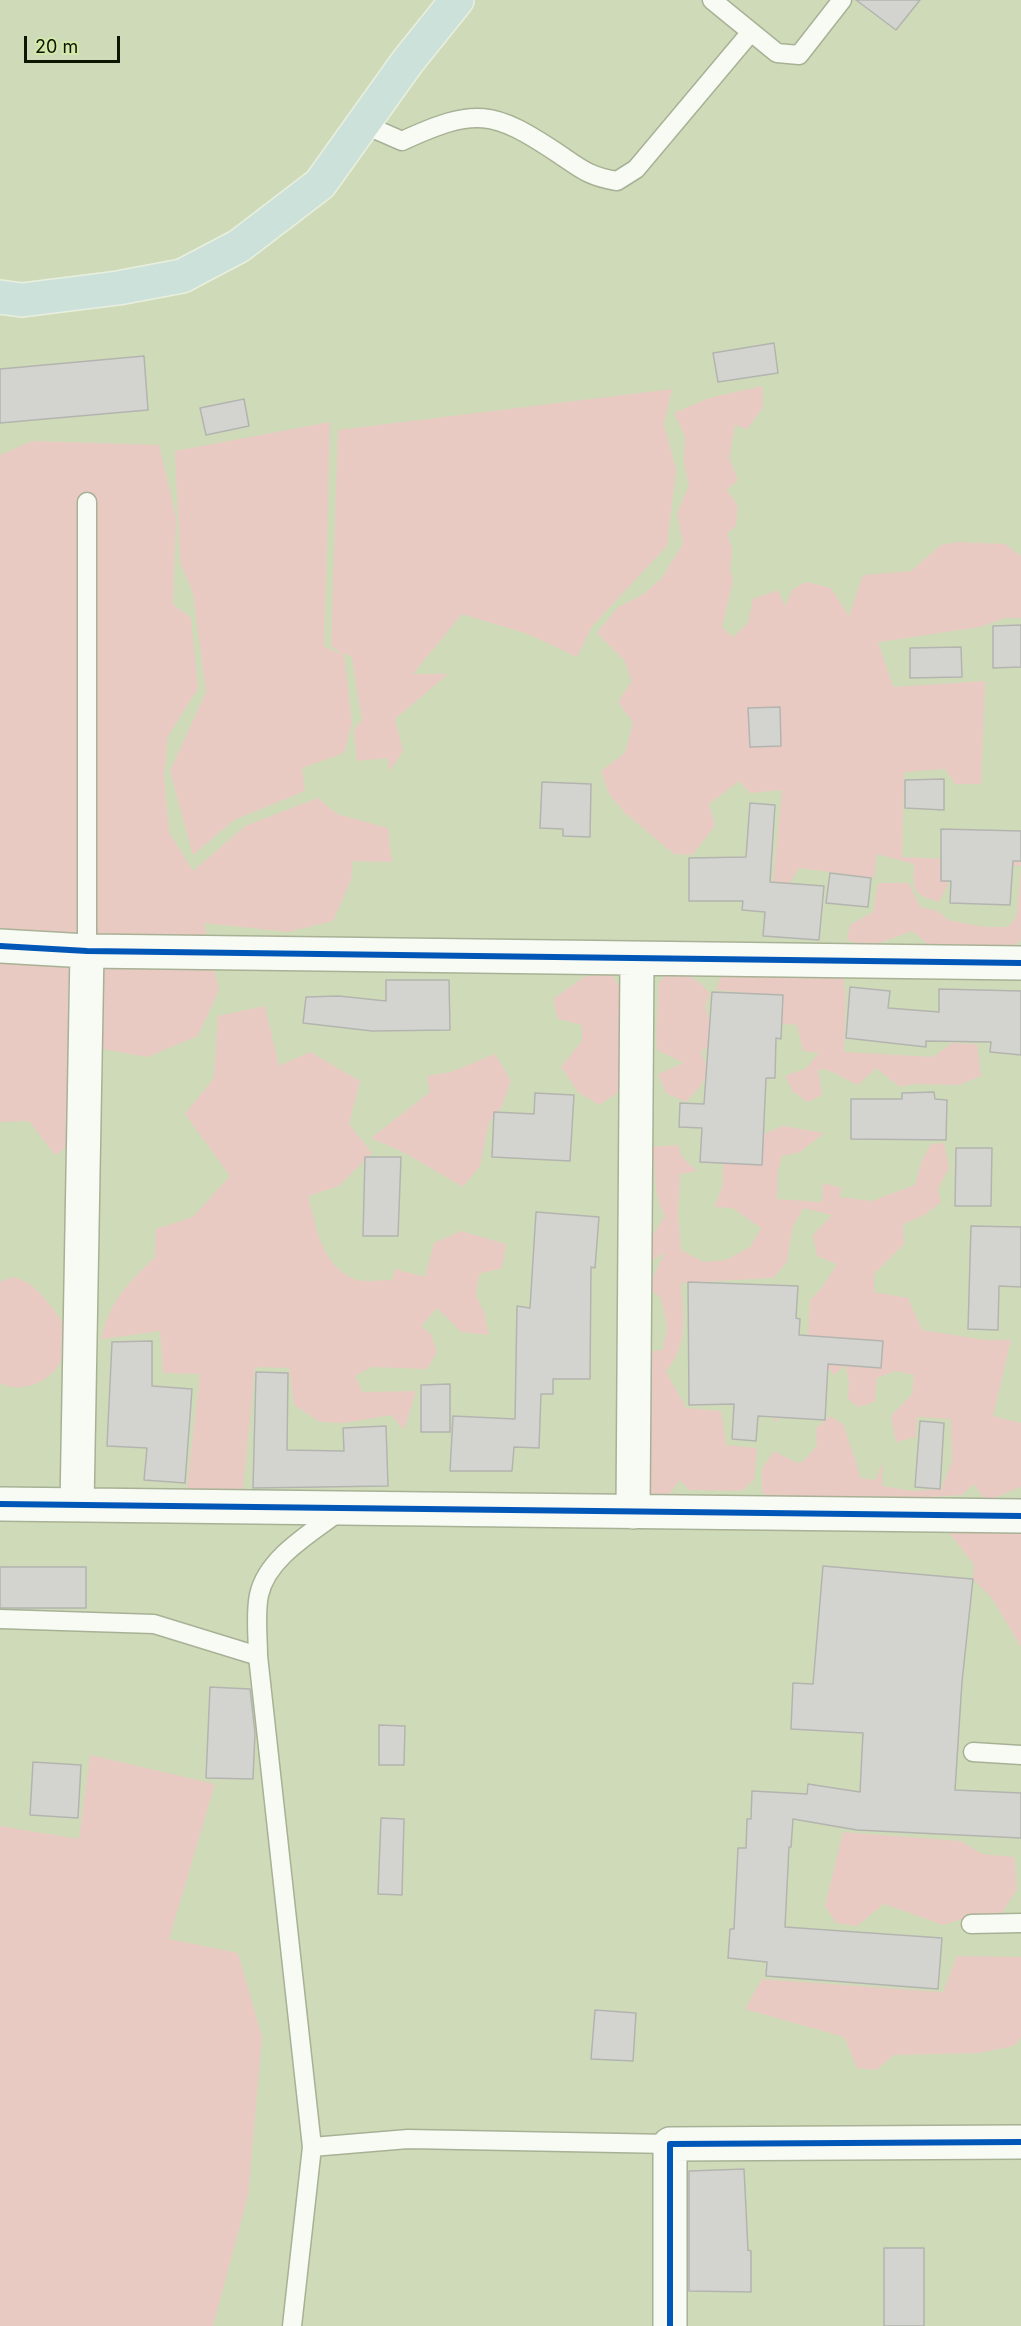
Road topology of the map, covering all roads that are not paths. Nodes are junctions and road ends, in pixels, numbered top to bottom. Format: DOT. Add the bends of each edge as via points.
graph roads {
  1 [pos="457,0"];
  2 [pos="712,0"];
  3 [pos="842,0"];
  4 [pos="751,32"];
  5 [pos="363,124"];
  6 [pos="0,297"];
  7 [pos="87,502"];
  8 [pos="0,946"];
  9 [pos="87,951"];
  10 [pos="637,959"];
  11 [pos="1021,963"];
  12 [pos="0,1504"];
  13 [pos="77,1505"];
  14 [pos="344,1508"];
  15 [pos="633,1512"];
  16 [pos="1021,1515"];
  17 [pos="0,1619"];
  18 [pos="258,1656"];
  19 [pos="973,1752"];
  20 [pos="1021,1755"];
  21 [pos="1021,1923"];
  22 [pos="971,1924"];
  23 [pos="1021,2142"];
  24 [pos="670,2144"];
  25 [pos="312,2147"];
  26 [pos="292,2326"];
  27 [pos="670,2326"];
  1 -- 5 [label="highway"];
  2 -- 4 [label="lane"];
  3 -- 4 [label="lane" via="799,55 777,53"];
  4 -- 5 [label="lane" via="636,169 617,181 594,178 523,130 486,117 456,119 402,141"];
  5 -- 6 [label="highway" via="320,184 239,246 182,276 22,300"];
  7 -- 9 [label="lane"];
  8 -- 9 [label="street"];
  9 -- 10 [label="street"];
  9 -- 13 [label="street"];
  10 -- 11 [label="street"];
  10 -- 15 [label="street"];
  12 -- 13 [label="street"];
  13 -- 14 [label="street"];
  14 -- 15 [label="street"];
  14 -- 18 [label="lane" via="288,1551 267,1574 259,1596"];
  15 -- 16 [label="street"];
  17 -- 18 [label="lane" via="154,1624"];
  18 -- 25 [label="lane"];
  19 -- 20 [label="lane"];
  21 -- 22 [label="lane"];
  23 -- 24 [label="street"];
  24 -- 25 [label="lane" via="408,2139"];
  24 -- 27 [label="street"];
  25 -- 26 [label="lane"];
}
